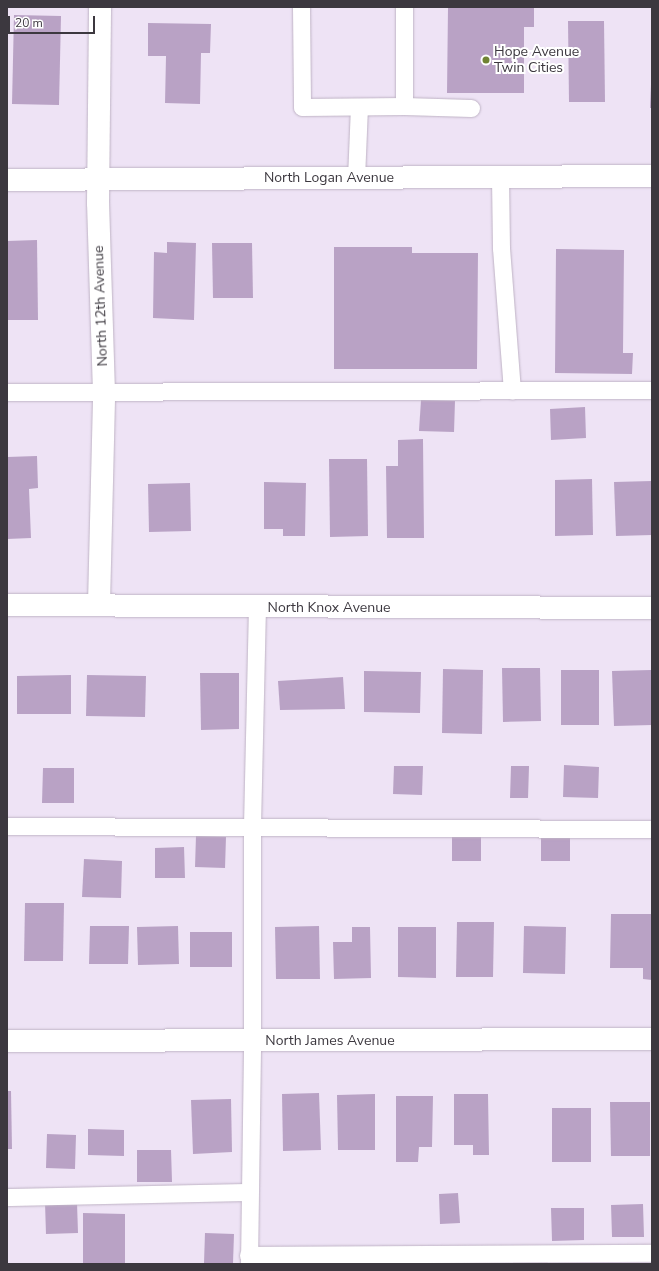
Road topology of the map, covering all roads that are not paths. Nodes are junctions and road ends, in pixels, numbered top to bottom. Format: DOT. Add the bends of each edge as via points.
graph roads {
  1 [pos="100,7"];
  2 [pos="301,7"];
  3 [pos="404,7"];
  4 [pos="404,106"];
  5 [pos="359,107"];
  6 [pos="471,108"];
  7 [pos="652,176"];
  8 [pos="356,178"];
  9 [pos="500,178"];
  10 [pos="7,180"];
  11 [pos="98,180"];
  12 [pos="652,390"];
  13 [pos="512,391"];
  14 [pos="7,392"];
  15 [pos="104,393"];
  16 [pos="99,604"];
  17 [pos="7,605"];
  18 [pos="257,608"];
  19 [pos="652,608"];
  20 [pos="7,826"];
  21 [pos="252,826"];
  22 [pos="652,829"];
  23 [pos="652,1039"];
  24 [pos="7,1041"];
  25 [pos="252,1042"];
  26 [pos="249,1192"];
  27 [pos="7,1197"];
  28 [pos="652,1253"];
  29 [pos="249,1259"];
  1 -- 11 [label="street, North 12th Avenue"];
  2 -- 5 [label="lane" via="302,107"];
  3 -- 4 [label="lane"];
  4 -- 5 [label="lane"];
  4 -- 6 [label="lane"];
  5 -- 8 [label="lane"];
  7 -- 9 [label="street, North Logan Avenue"];
  8 -- 9 [label="street, North Logan Avenue"];
  8 -- 11 [label="street, North Logan Avenue"];
  9 -- 13 [label="lane"];
  10 -- 11 [label="street, North Logan Avenue"];
  11 -- 15 [label="street, North 12th Avenue"];
  12 -- 13 [label="lane"];
  13 -- 15 [label="lane"];
  14 -- 15 [label="lane"];
  15 -- 16 [label="street, North 12th Avenue"];
  16 -- 17 [label="street, North Knox Avenue"];
  16 -- 18 [label="street, North Knox Avenue"];
  18 -- 19 [label="street, North Knox Avenue"];
  18 -- 21 [label="lane"];
  20 -- 21 [label="lane"];
  21 -- 22 [label="lane"];
  21 -- 25 [label="lane"];
  23 -- 25 [label="street, North James Avenue"];
  24 -- 25 [label="street, North James Avenue"];
  25 -- 26 [label="lane"];
  26 -- 27 [label="lane"];
  26 -- 29 [label="lane"];
  28 -- 29 [label="lane"];
}
